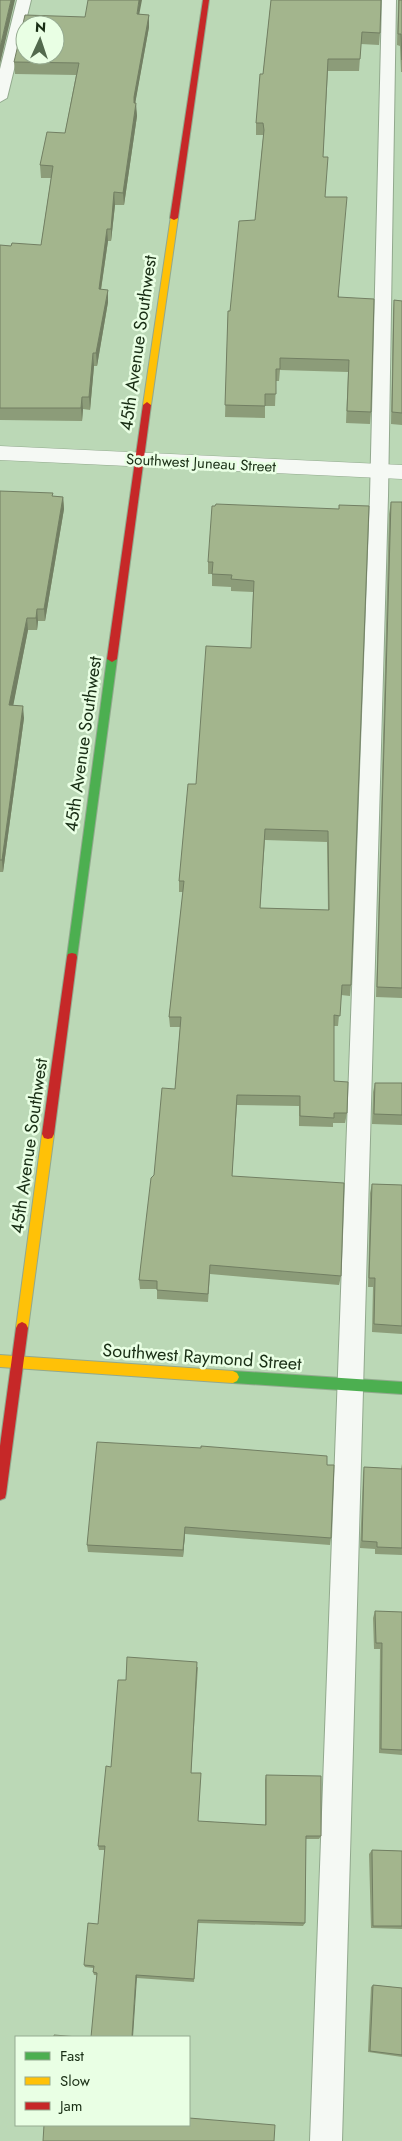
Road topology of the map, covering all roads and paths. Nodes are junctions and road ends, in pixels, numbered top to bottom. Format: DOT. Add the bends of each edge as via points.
graph roads {
  1 [pos="24,0"];
  2 [pos="206,0"];
  3 [pos="389,0"];
  4 [pos="0,98"];
  5 [pos="0,453"];
  6 [pos="138,460"];
  7 [pos="379,471"];
  8 [pos="402,472"];
  9 [pos="0,1361"];
  10 [pos="18,1362"];
  11 [pos="349,1384"];
  12 [pos="402,1388"];
  13 [pos="0,1494"];
  14 [pos="326,2141"];
  1 -- 4 [label="lane"];
  2 -- 6 [label="street, 45th Avenue Southwest"];
  3 -- 7 [label="lane"];
  5 -- 6 [label="street, Southwest Juneau Street"];
  6 -- 7 [label="street, Southwest Juneau Street"];
  6 -- 10 [label="street, 45th Avenue Southwest"];
  7 -- 8 [label="street, Southwest Juneau Street"];
  7 -- 11 [label="lane"];
  9 -- 10 [label="street, Southwest Raymond Street"];
  10 -- 11 [label="street, Southwest Raymond Street"];
  10 -- 13 [label="street, 45th Avenue Southwest"];
  11 -- 12 [label="street, Southwest Raymond Street"];
  11 -- 14 [label="lane"];
}
